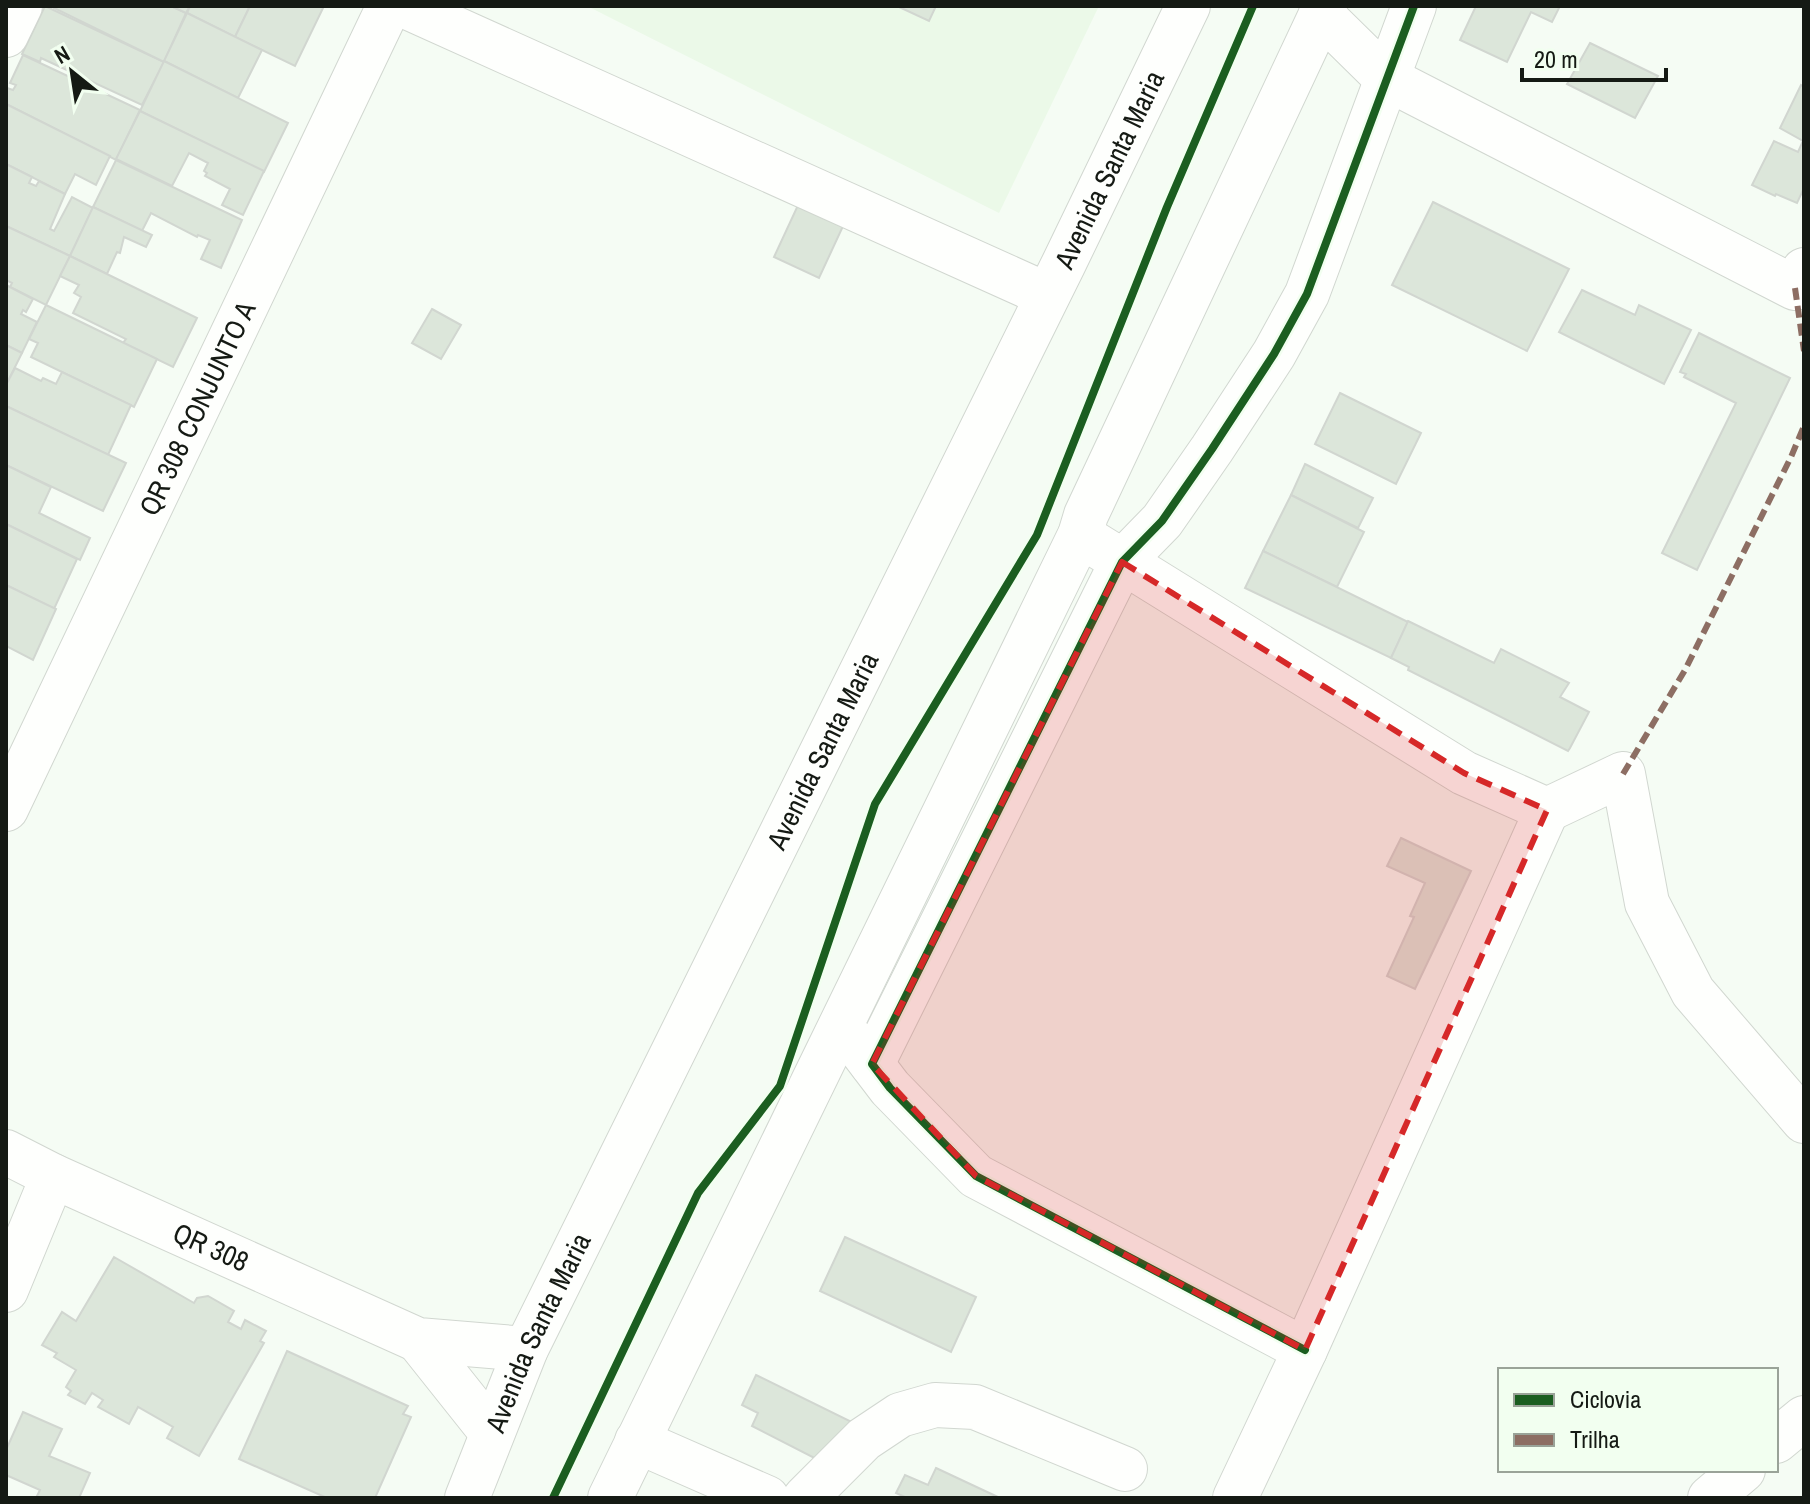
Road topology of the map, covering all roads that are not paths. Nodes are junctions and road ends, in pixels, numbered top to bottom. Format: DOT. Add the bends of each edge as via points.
graph roads {
  1 [pos="20,6"];
  2 [pos="389,6"];
  3 [pos="405,6"];
  4 [pos="1188,6"];
  5 [pos="1414,6"];
  6 [pos="1323,10"];
  7 [pos="6,35"];
  8 [pos="1386,78"];
  9 [pos="1804,270"];
  10 [pos="1047,295"];
  11 [pos="1080,535"];
  12 [pos="1122,562"];
  13 [pos="6,809"];
  14 [pos="1547,810"];
  15 [pos="841,1023"];
  16 [pos="872,1064"];
  17 [pos="1804,1121"];
  18 [pos="6,1152"];
  19 [pos="53,1176"];
  20 [pos="6,1290"];
  21 [pos="418,1340"];
  22 [pos="526,1349"];
  23 [pos="1305,1350"];
  24 [pos="1804,1418"];
  25 [pos="492,1433"];
  26 [pos="1778,1439"];
  27 [pos="637,1441"];
  28 [pos="1125,1469"];
  29 [pos="1741,1472"];
  30 [pos="467,1498"];
  31 [pos="610,1498"];
  32 [pos="767,1498"];
  33 [pos="805,1498"];
  34 [pos="1235,1498"];
  35 [pos="1710,1498"];
  1 -- 7 [label="street"];
  2 -- 13 [label="street, QR 308 CONJUNTO A"];
  3 -- 10 [label="street"];
  4 -- 10 [label="street, Avenida Santa Maria"];
  5 -- 8 [label="street"];
  6 -- 8 [label="street"];
  6 -- 11 [label="street"];
  8 -- 9 [label="street" via="1795,288"];
  8 -- 12 [label="street" via="1307,294 1281,342 1162,521"];
  10 -- 22 [label="street, Avenida Santa Maria"];
  11 -- 12 [label="street"];
  11 -- 15 [label="street"];
  12 -- 14 [label="street" via="1464,773"];
  12 -- 16 [label="street"];
  14 -- 17 [label="street" via="1623,774 1647,903 1693,992"];
  14 -- 23 [label="street"];
  15 -- 16 [label="street"];
  15 -- 27 [label="street"];
  16 -- 23 [label="street" via="976,1176"];
  18 -- 19 [label="street, QR 308"];
  19 -- 20 [label="street"];
  19 -- 21 [label="street, QR 308"];
  21 -- 22 [label="street, QR 308"];
  21 -- 25 [label="street, QR 308"];
  22 -- 25 [label="street, Avenida Santa Maria"];
  23 -- 34 [label="street"];
  24 -- 26 [label="street"];
  25 -- 30 [label="street, Avenida Santa Maria"];
  27 -- 31 [label="street"];
  27 -- 32 [label="street"];
  28 -- 33 [label="street" via="975,1407 935,1405 900,1415 864,1439"];
  29 -- 35 [label="street"];
}
